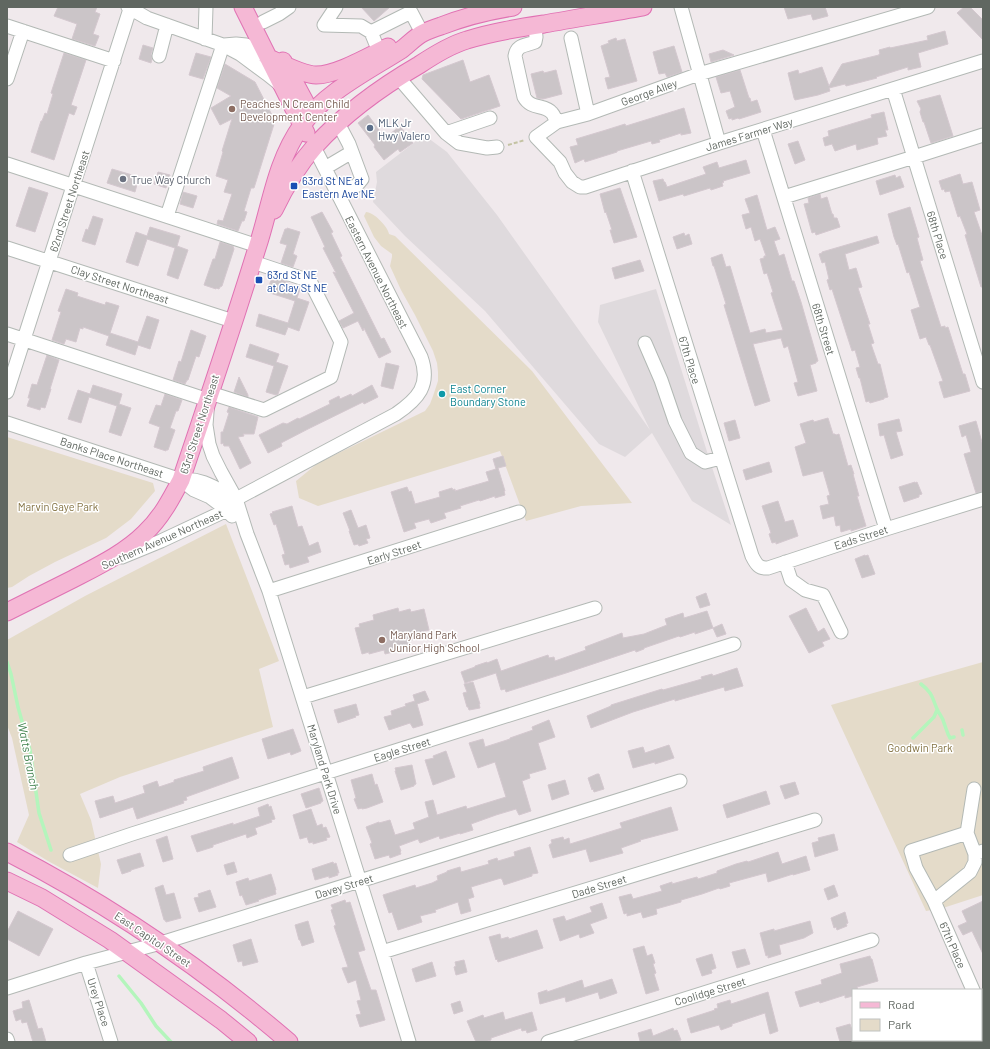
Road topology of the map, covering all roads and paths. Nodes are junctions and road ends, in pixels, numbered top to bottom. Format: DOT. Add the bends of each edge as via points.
graph roads {
  1 [pos="206,7"];
  2 [pos="243,7"];
  3 [pos="289,7"];
  4 [pos="336,7"];
  5 [pos="513,7"];
  6 [pos="643,7"];
  7 [pos="681,7"];
  8 [pos="928,7"];
  9 [pos="129,8"];
  10 [pos="409,9"];
  11 [pos="259,15"];
  12 [pos="167,25"];
  13 [pos="535,25"];
  14 [pos="7,26"];
  15 [pos="23,32"];
  16 [pos="372,32"];
  17 [pos="422,33"];
  18 [pos="571,38"];
  19 [pos="205,39"];
  20 [pos="223,45"];
  21 [pos="159,56"];
  22 [pos="381,56"];
  23 [pos="269,58"];
  24 [pos="114,61"];
  25 [pos="983,61"];
  26 [pos="286,66"];
  27 [pos="699,74"];
  28 [pos="398,77"];
  29 [pos="7,79"];
  30 [pos="893,89"];
  31 [pos="288,96"];
  32 [pos="588,114"];
  33 [pos="490,118"];
  34 [pos="557,122"];
  35 [pos="338,123"];
  36 [pos="302,125"];
  37 [pos="763,130"];
  38 [pos="446,133"];
  39 [pos="983,135"];
  40 [pos="536,137"];
  41 [pos="719,144"];
  42 [pos="314,147"];
  43 [pos="497,147"];
  44 [pos="352,152"];
  45 [pos="914,157"];
  46 [pos="7,164"];
  47 [pos="325,168"];
  48 [pos="632,171"];
  49 [pos="74,186"];
  50 [pos="337,193"];
  51 [pos="784,197"];
  52 [pos="166,216"];
  53 [pos="258,246"];
  54 [pos="7,248"];
  55 [pos="50,262"];
  56 [pos="253,262"];
  57 [pos="234,321"];
  58 [pos="7,334"];
  59 [pos="24,340"];
  60 [pos="645,343"];
  61 [pos="983,382"];
  62 [pos="7,392"];
  63 [pos="209,397"];
  64 [pos="396,414"];
  65 [pos="7,423"];
  66 [pos="721,458"];
  67 [pos="181,480"];
  68 [pos="236,499"];
  69 [pos="983,499"];
  70 [pos="228,510"];
  71 [pos="519,512"];
  72 [pos="886,528"];
  73 [pos="247,534"];
  74 [pos="750,548"];
  75 [pos="785,562"];
  76 [pos="92,569"];
  77 [pos="269,591"];
  78 [pos="595,608"];
  79 [pos="7,612"];
  80 [pos="842,632"];
  81 [pos="734,644"];
  82 [pos="303,697"];
  83 [pos="326,772"];
  84 [pos="680,781"];
  85 [pos="974,789"];
  86 [pos="815,820"];
  87 [pos="967,833"];
  88 [pos="7,852"];
  89 [pos="979,853"];
  90 [pos="70,854"];
  91 [pos="7,881"];
  92 [pos="360,881"];
  93 [pos="934,901"];
  94 [pos="872,940"];
  95 [pos="161,943"];
  96 [pos="126,952"];
  97 [pos="382,952"];
  98 [pos="86,963"];
  99 [pos="7,988"];
  100 [pos="973,989"];
  101 [pos="111,1042"];
  102 [pos="248,1042"];
  103 [pos="289,1042"];
  104 [pos="409,1042"];
  105 [pos="548,1042"];
  1 -- 19 [label="street"];
  2 -- 23 [label="main road, Eastern Avenue Northeast"];
  3 -- 11 [label="street" via="279,14"];
  4 -- 16 [label="street" via="324,25 362,26"];
  5 -- 17 [label="main road" via="469,16"];
  6 -- 13 [label="main road, 63rd Street Northeast"];
  7 -- 27 [label="street"];
  8 -- 27 [label="street, George Alley"];
  9 -- 12 [label="street"];
  9 -- 24 [label="street, 62nd Street Northeast"];
  10 -- 16 [label="street"];
  10 -- 17 [label="street"];
  11 -- 26 [label="main road"];
  12 -- 19 [label="street"];
  12 -- 21 [label="street"];
  13 -- 28 [label="main road, 63rd Street Northeast" via="465,40"];
  13 -- 34 [label="street" via="535,42 520,47 515,56 524,97 530,104 552,112"];
  14 -- 15 [label="street"];
  15 -- 24 [label="street"];
  15 -- 29 [label="street"];
  16 -- 22 [label="street"];
  17 -- 22 [label="main road" via="406,39"];
  18 -- 32 [label="street"];
  19 -- 20 [label="street"];
  20 -- 23 [label="street" via="246,45"];
  20 -- 31 [label="street" via="267,74"];
  20 -- 52 [label="street"];
  22 -- 26 [label="main road" via="330,74 315,75"];
  22 -- 36 [label="main road, 63rd Street Northeast" via="315,109"];
  23 -- 26 [label="main road"];
  23 -- 31 [label="main road, Eastern Avenue Northeast"];
  24 -- 49 [label="street, 62nd Street Northeast"];
  25 -- 30 [label="street, James Farmer Way"];
  26 -- 36 [label="main road" via="305,102"];
  27 -- 32 [label="street, George Alley"];
  27 -- 41 [label="street"];
  28 -- 35 [label="main road, 63rd Street Northeast"];
  28 -- 38 [label="street"];
  30 -- 37 [label="street, James Farmer Way"];
  30 -- 45 [label="street, 68th Place"];
  31 -- 36 [label="main road, Eastern Avenue Northeast"];
  32 -- 34 [label="street, George Alley"];
  33 -- 38 [label="street"];
  34 -- 40 [label="street, George Alley"];
  35 -- 42 [label="main road, 63rd Street Northeast"];
  35 -- 44 [label="street"];
  36 -- 42 [label="main road, Eastern Avenue Northeast"];
  36 -- 53 [label="main road, 63rd Street Northeast" via="279,169"];
  37 -- 41 [label="street, James Farmer Way"];
  37 -- 51 [label="street, 68th Street"];
  38 -- 43 [label="street" via="459,143 487,148"];
  39 -- 45 [label="street"];
  40 -- 43 [label="path"];
  40 -- 48 [label="street, James Farmer Way" via="560,162 572,182 580,186 585,187"];
  41 -- 48 [label="street, James Farmer Way"];
  42 -- 47 [label="street, Eastern Avenue Northeast"];
  42 -- 53 [label="main road, 63rd Street Northeast" via="285,190"];
  44 -- 47 [label="street"];
  44 -- 50 [label="street" via="362,179 356,186"];
  45 -- 51 [label="street"];
  45 -- 61 [label="street, 68th Place"];
  46 -- 49 [label="street"];
  47 -- 50 [label="street, Eastern Avenue Northeast"];
  48 -- 66 [label="street, 67th Place"];
  49 -- 52 [label="street"];
  49 -- 55 [label="street, 62nd Street Northeast"];
  50 -- 64 [label="street, Eastern Avenue Northeast" via="424,365 423,383 418,395"];
  51 -- 72 [label="street, 68th Street"];
  52 -- 53 [label="street"];
  53 -- 56 [label="main road, 63rd Street Northeast"];
  54 -- 55 [label="street, Clay Street Northeast"];
  55 -- 57 [label="street, Clay Street Northeast"];
  55 -- 59 [label="street, 62nd Street Northeast"];
  56 -- 57 [label="main road, 63rd Street Northeast"];
  56 -- 63 [label="street" via="310,281 341,342 331,377 264,410"];
  57 -- 63 [label="main road, 63rd Street Northeast"];
  58 -- 59 [label="street"];
  59 -- 62 [label="street, 62nd Street Northeast"];
  59 -- 63 [label="street"];
  60 -- 66 [label="street" via="675,421 691,453 705,462"];
  63 -- 67 [label="main road, 63rd Street Northeast"];
  63 -- 68 [label="street, Maryland Park Drive" via="206,425 209,444"];
  64 -- 68 [label="street, Southern Avenue Northeast"];
  65 -- 67 [label="street, Banks Place Northeast"];
  66 -- 74 [label="street, 67th Place"];
  67 -- 68 [label="street" via="201,481"];
  67 -- 70 [label="street, Banks Place Northeast"];
  67 -- 76 [label="main road, 63rd Street Northeast" via="158,519 146,533 129,548"];
  68 -- 70 [label="street, Southern Avenue Northeast"];
  68 -- 73 [label="street, Maryland Park Drive"];
  69 -- 72 [label="street, Eads Street"];
  70 -- 73 [label="street, Banks Place Northeast"];
  70 -- 76 [label="street, Southern Avenue Northeast"];
  71 -- 77 [label="street, Early Street"];
  72 -- 75 [label="street, Eads Street"];
  73 -- 77 [label="street, Maryland Park Drive"];
  74 -- 75 [label="street, Eads Street" via="755,562 762,568"];
  75 -- 80 [label="street" via="791,580 805,590 823,595"];
  76 -- 79 [label="main road, Southern Avenue Northeast"];
  77 -- 82 [label="street, Maryland Park Drive"];
  78 -- 82 [label="street"];
  81 -- 83 [label="street, Eagle Street"];
  82 -- 83 [label="street, Maryland Park Drive"];
  83 -- 90 [label="street, Eagle Street"];
  83 -- 92 [label="street, Maryland Park Drive"];
  84 -- 92 [label="street, Davey Street"];
  85 -- 87 [label="street"];
  86 -- 97 [label="street, Dade Street"];
  87 -- 89 [label="street"];
  87 -- 93 [label="street, 67th Place" via="911,851 916,868"];
  88 -- 95 [label="main road, East Capitol Street" via="109,909"];
  89 -- 93 [label="street" via="970,872"];
  91 -- 96 [label="main road" via="42,898"];
  92 -- 95 [label="street, Davey Street"];
  92 -- 97 [label="street, Maryland Park Drive"];
  93 -- 100 [label="street, 67th Place"];
  94 -- 105 [label="street, Coolidge Street"];
  95 -- 96 [label="street, Davey Street"];
  95 -- 103 [label="main road, East Capitol Street"];
  96 -- 98 [label="street, Davey Street"];
  96 -- 102 [label="main road" via="222,1020"];
  97 -- 104 [label="street, Maryland Park Drive"];
  98 -- 99 [label="street, Davey Street"];
  98 -- 101 [label="street, Urey Place"];
}
